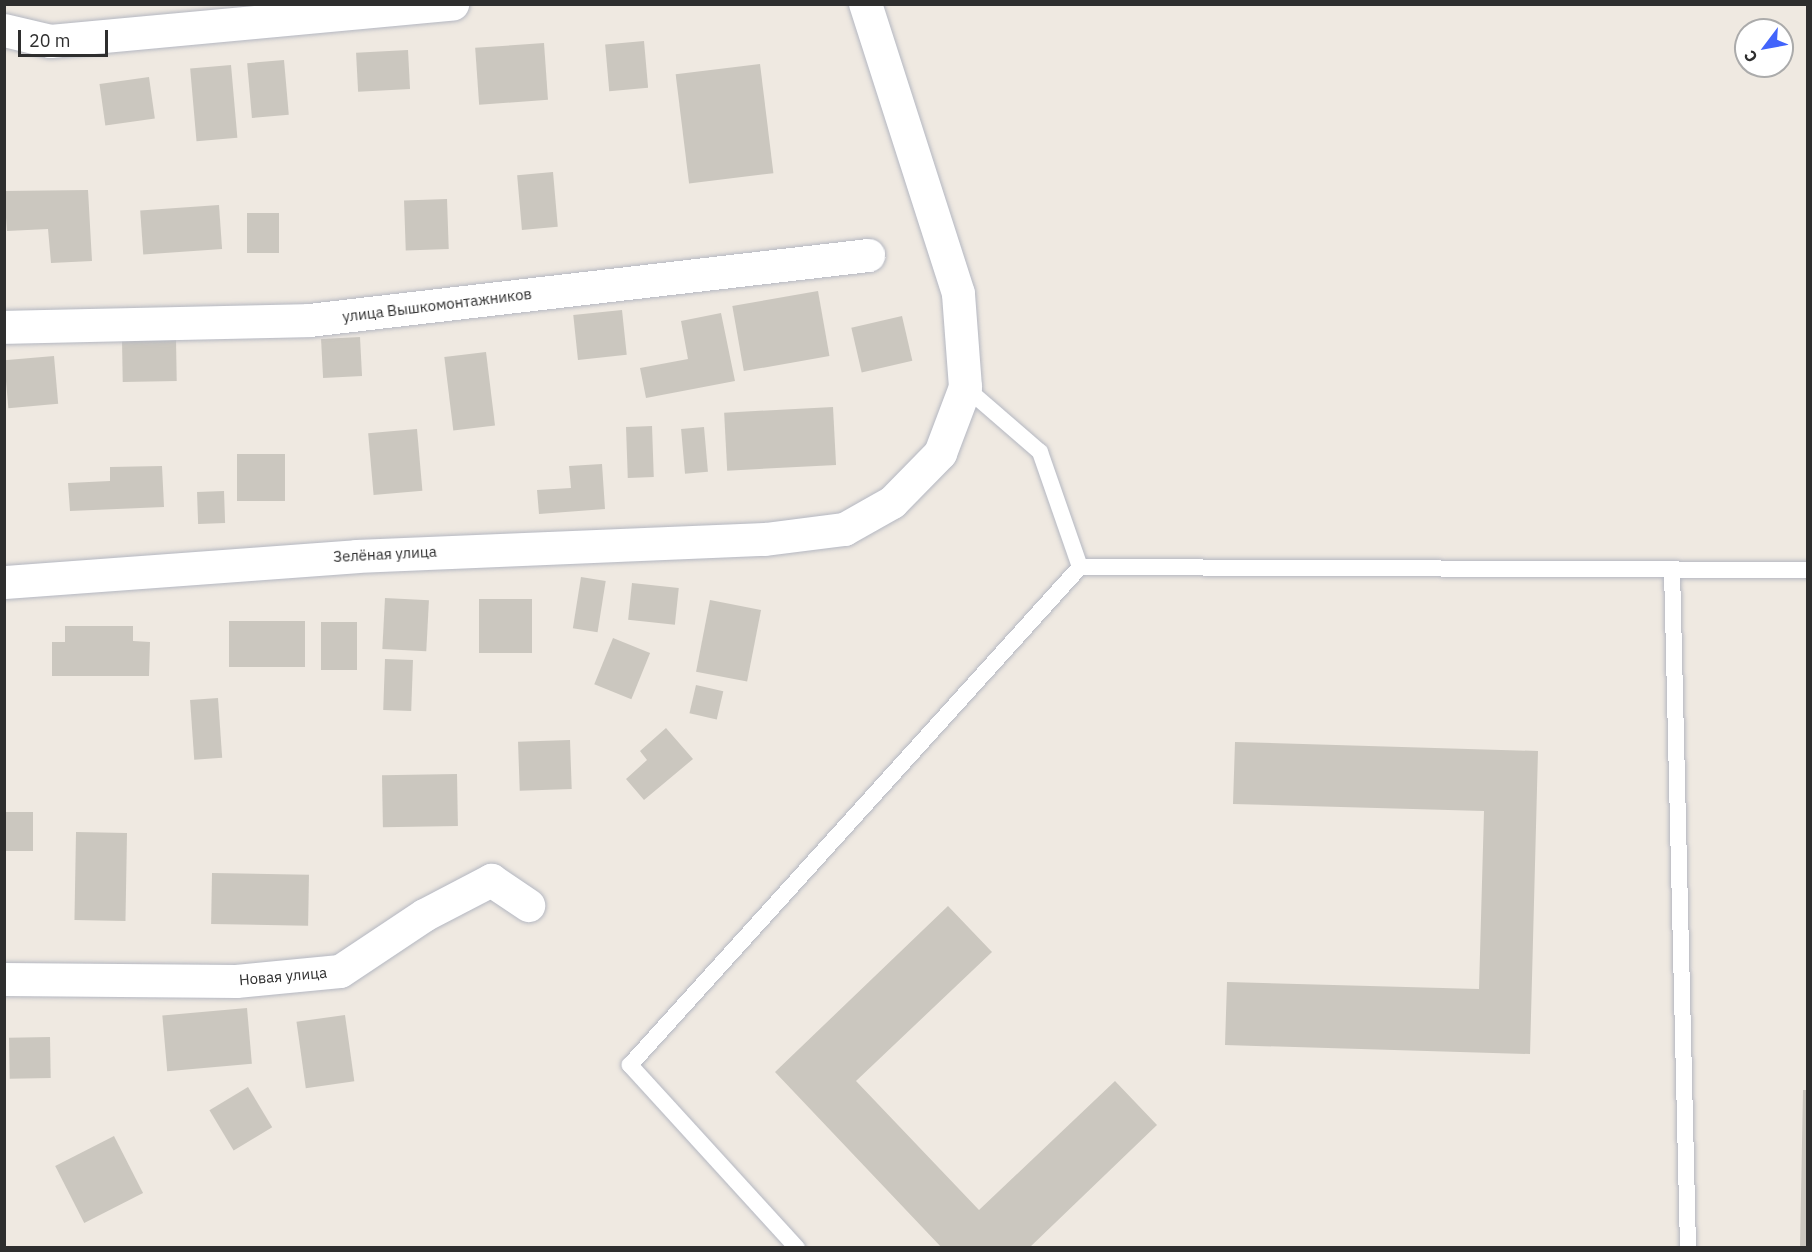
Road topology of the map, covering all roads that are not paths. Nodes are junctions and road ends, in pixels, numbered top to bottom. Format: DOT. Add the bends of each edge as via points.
graph roads {
  1 [pos="452,4"];
  2 [pos="865,4"];
  3 [pos="4,30"];
  4 [pos="868,255"];
  5 [pos="4,327"];
  6 [pos="965,387"];
  7 [pos="1080,567"];
  8 [pos="1672,569"];
  9 [pos="1808,570"];
  10 [pos="4,582"];
  11 [pos="528,904"];
  12 [pos="4,979"];
  13 [pos="798,1248"];
  14 [pos="1688,1248"];
  1 -- 3 [label="street" via="50,41"];
  2 -- 6 [label="street" via="958,293"];
  4 -- 5 [label="street, улица Вышкомонтажников" via="309,320"];
  6 -- 7 [label="lane" via="1040,452"];
  6 -- 10 [label="street, Зелёная улица" via="940,453 892,502 844,529 765,539 345,556"];
  7 -- 8 [label="lane"];
  7 -- 13 [label="lane" via="630,1065"];
  8 -- 9 [label="lane"];
  8 -- 14 [label="lane"];
  11 -- 12 [label="street, Новая улица" via="491,880 424,915 339,971 236,981"];
}
